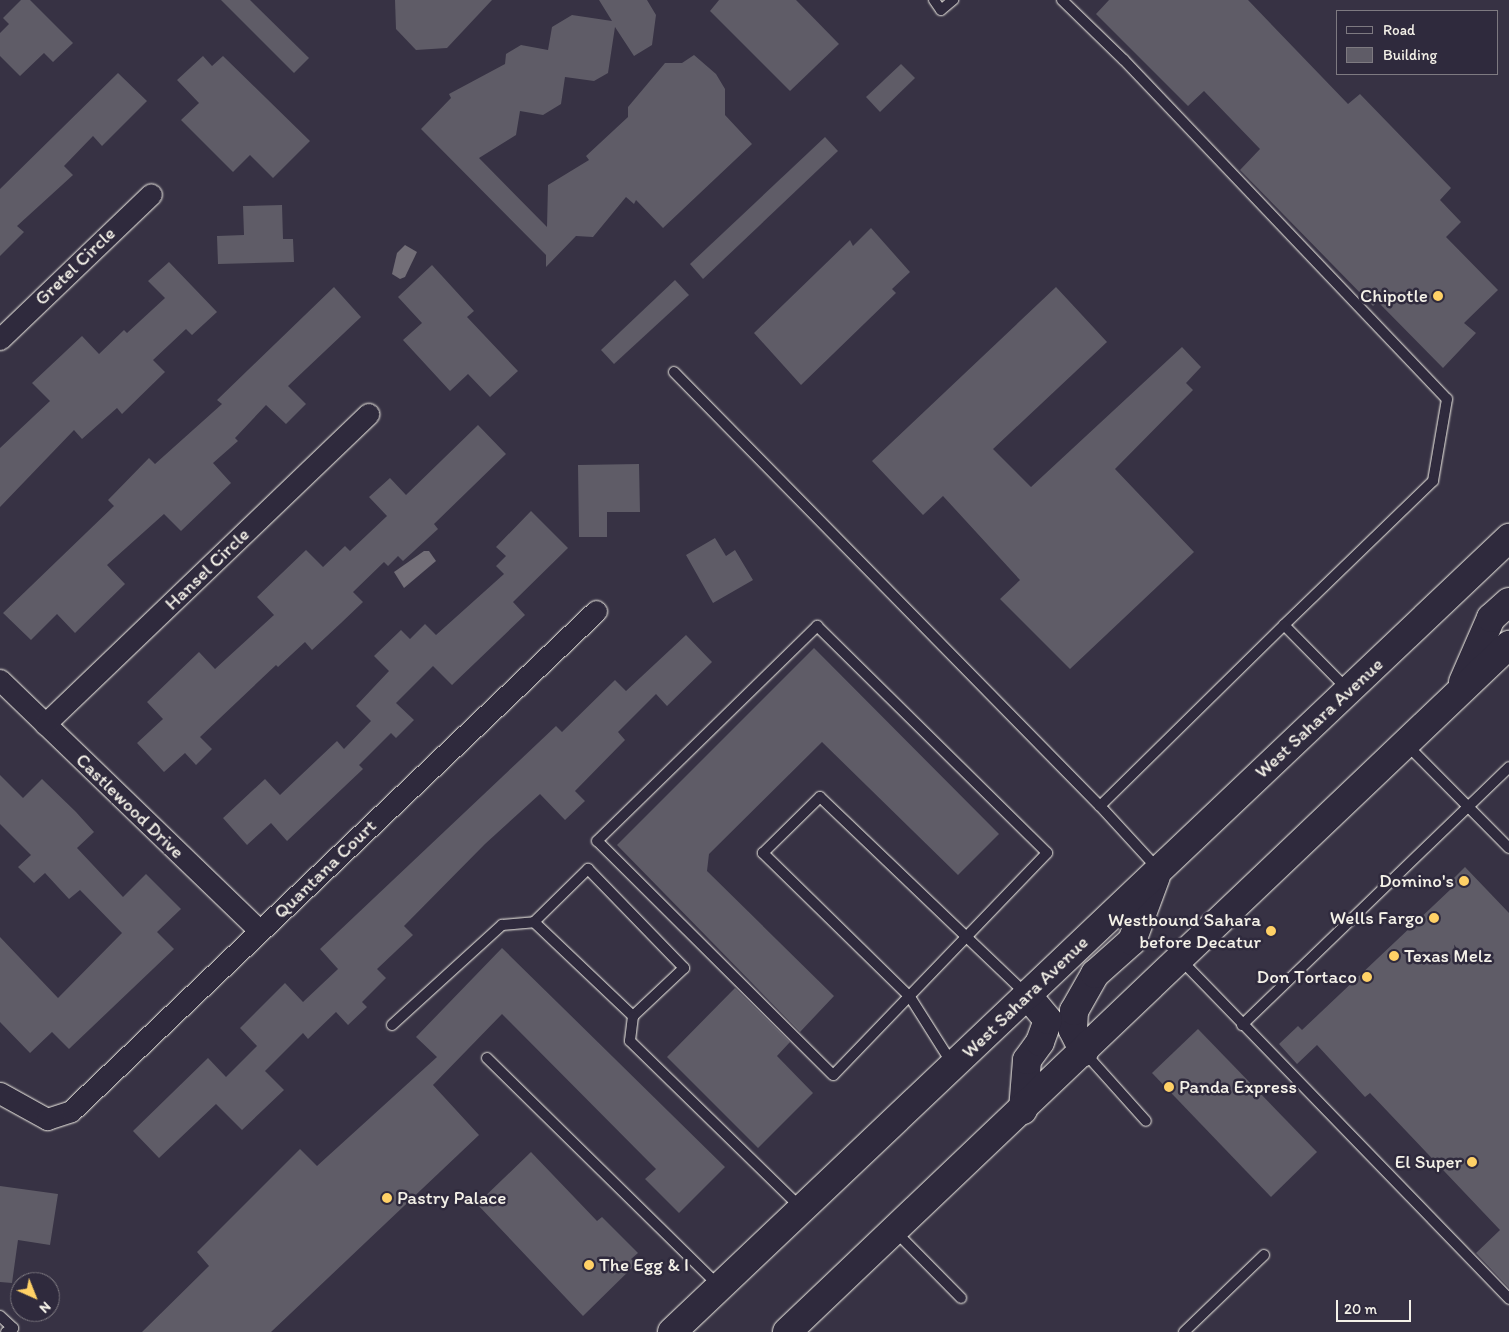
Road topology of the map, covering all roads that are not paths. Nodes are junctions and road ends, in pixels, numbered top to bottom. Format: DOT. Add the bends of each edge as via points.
graph roads {
  1 [pos="934,0"];
  2 [pos="953,0"];
  3 [pos="1062,0"];
  4 [pos="151,194"];
  5 [pos="0,339"];
  6 [pos="674,372"];
  7 [pos="368,414"];
  8 [pos="1509,538"];
  9 [pos="1509,602"];
  10 [pos="596,610"];
  11 [pos="1284,625"];
  12 [pos="1509,645"];
  13 [pos="0,680"];
  14 [pos="1348,690"];
  15 [pos="1459,692"];
  16 [pos="46,724"];
  17 [pos="1407,745"];
  18 [pos="1509,767"];
  19 [pos="1100,806"];
  20 [pos="1468,806"];
  21 [pos="1509,848"];
  22 [pos="1159,870"];
  23 [pos="534,922"];
  24 [pos="260,931"];
  25 [pos="967,936"];
  26 [pos="1181,960"];
  27 [pos="1027,995"];
  28 [pos="910,997"];
  29 [pos="634,1016"];
  30 [pos="392,1025"];
  31 [pos="1242,1026"];
  32 [pos="1084,1052"];
  33 [pos="487,1058"];
  34 [pos="953,1065"];
  35 [pos="0,1093"];
  36 [pos="1023,1110"];
  37 [pos="1146,1121"];
  38 [pos="802,1209"];
  39 [pos="895,1230"];
  40 [pos="1264,1255"];
  41 [pos="720,1287"];
  42 [pos="961,1298"];
  43 [pos="1509,1299"];
  44 [pos="0,1316"];
  45 [pos="6,1332"];
  46 [pos="672,1332"];
  47 [pos="787,1332"];
  48 [pos="1184,1332"];
  1 -- 2 [label="lane" via="941,10"];
  3 -- 11 [label="lane" via="1124,60 1447,399 1433,481"];
  4 -- 5 [label="street, Gretel Circle"];
  6 -- 19 [label="lane"];
  7 -- 16 [label="street, Hansel Circle"];
  8 -- 14 [label="main road, West Sahara Avenue"];
  9 -- 15 [label="main road" via="1491,618"];
  10 -- 24 [label="street, Quantana Court"];
  11 -- 14 [label="lane"];
  11 -- 19 [label="lane"];
  12 -- 15 [label="main road"];
  13 -- 16 [label="street, Castlewood Drive"];
  14 -- 22 [label="main road, West Sahara Avenue"];
  15 -- 17 [label="main road"];
  16 -- 24 [label="street, Castlewood Drive"];
  17 -- 20 [label="lane"];
  17 -- 26 [label="main road"];
  18 -- 20 [label="lane"];
  19 -- 22 [label="lane"];
  20 -- 21 [label="lane"];
  20 -- 31 [label="lane"];
  22 -- 27 [label="main road, West Sahara Avenue"];
  22 -- 32 [label="main road" via="1132,941 1096,974 1074,1011 1073,1030"];
  23 -- 29 [label="lane"];
  23 -- 29 [label="lane" via="588,869 684,968"];
  23 -- 30 [label="lane" via="502,925"];
  24 -- 35 [label="street, Quantana Court" via="71,1111 48,1119"];
  25 -- 27 [label="lane"];
  25 -- 28 [label="lane"];
  25 -- 28 [label="lane" via="820,797 763,853"];
  25 -- 28 [label="lane" via="1047,854 817,626 597,841 833,1075"];
  26 -- 31 [label="lane"];
  26 -- 32 [label="main road"];
  27 -- 34 [label="main road, West Sahara Avenue"];
  27 -- 36 [label="main road" via="1048,1020 1040,1042 1027,1060"];
  28 -- 34 [label="lane"];
  29 -- 38 [label="lane" via="630,1041"];
  31 -- 43 [label="lane"];
  32 -- 36 [label="main road"];
  32 -- 37 [label="lane"];
  33 -- 41 [label="lane"];
  34 -- 38 [label="main road, West Sahara Avenue"];
  36 -- 39 [label="main road"];
  38 -- 41 [label="main road, West Sahara Avenue"];
  39 -- 42 [label="lane"];
  39 -- 47 [label="main road"];
  40 -- 48 [label="lane"];
  41 -- 46 [label="main road, West Sahara Avenue"];
  44 -- 45 [label="lane" via="13,1328"];
}
